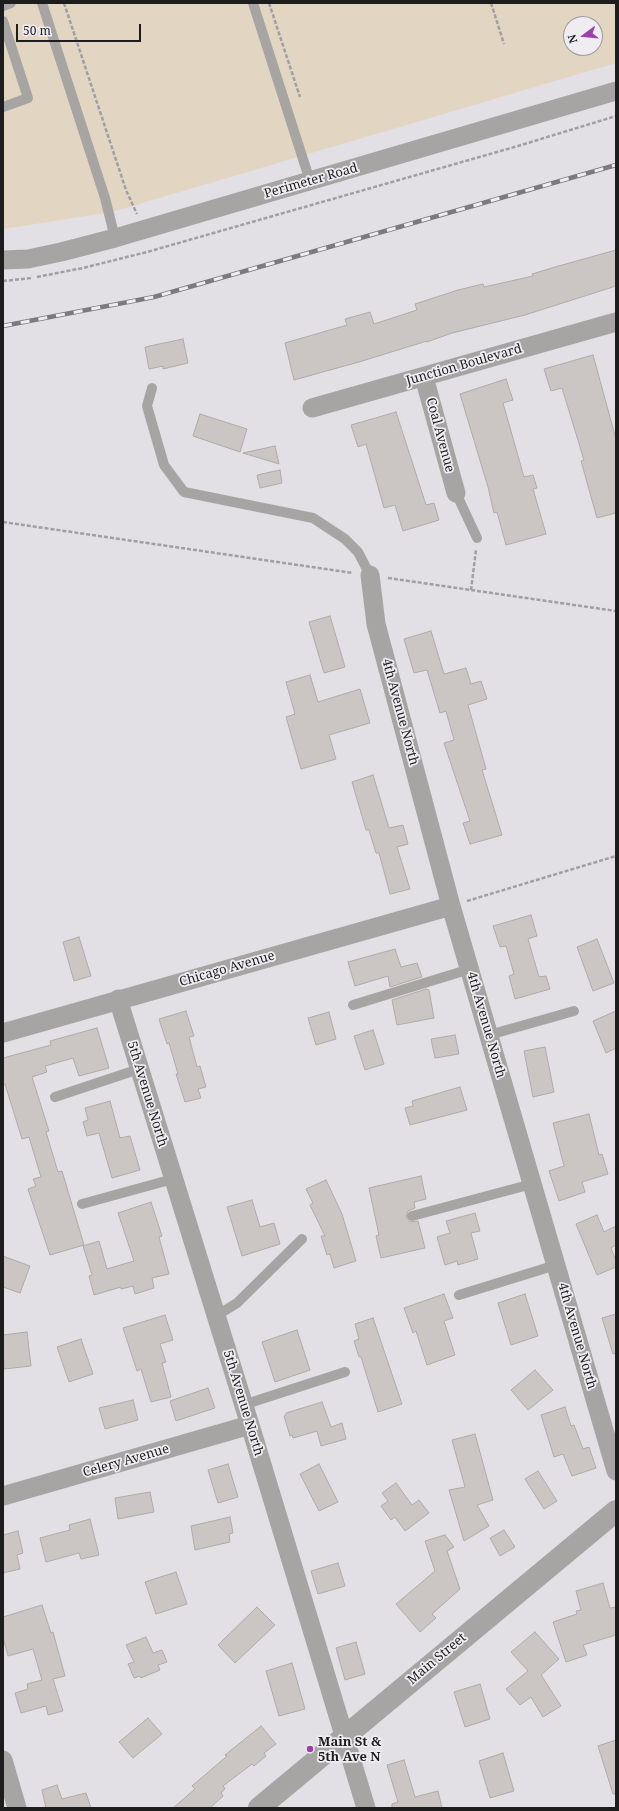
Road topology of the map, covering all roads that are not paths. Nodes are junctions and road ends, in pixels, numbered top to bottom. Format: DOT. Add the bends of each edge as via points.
graph roads {
  1 [pos="11,3"];
  2 [pos="42,3"];
  3 [pos="252,3"];
  4 [pos="3,6"];
  5 [pos="3,21"];
  6 [pos="616,91"];
  7 [pos="3,106"];
  8 [pos="310,181"];
  9 [pos="115,238"];
  10 [pos="3,260"];
  11 [pos="616,322"];
  12 [pos="424,377"];
  13 [pos="152,388"];
  14 [pos="312,408"];
  15 [pos="456,493"];
  16 [pos="477,538"];
  17 [pos="370,575"];
  18 [pos="451,906"];
  19 [pos="470,969"];
  20 [pos="118,999"];
  21 [pos="353,1005"];
  22 [pos="574,1011"];
  23 [pos="3,1033"];
  24 [pos="489,1035"];
  25 [pos="139,1069"];
  26 [pos="55,1098"];
  27 [pos="173,1179"];
  28 [pos="532,1184"];
  29 [pos="82,1204"];
  30 [pos="412,1216"];
  31 [pos="302,1239"];
  32 [pos="556,1265"];
  33 [pos="458,1295"];
  34 [pos="216,1316"];
  35 [pos="345,1372"];
  36 [pos="243,1405"];
  37 [pos="250,1425"];
  38 [pos="616,1471"];
  39 [pos="3,1496"];
  40 [pos="616,1511"];
  41 [pos="343,1737"];
  42 [pos="3,1760"];
  43 [pos="17,1808"];
  44 [pos="259,1808"];
  45 [pos="366,1808"];
  1 -- 4 [label="lane"];
  2 -- 9 [label="lane" via="105,198"];
  3 -- 8 [label="lane"];
  5 -- 7 [label="lane" via="28,98"];
  6 -- 8 [label="street, Perimeter Road"];
  8 -- 9 [label="street, Perimeter Road"];
  9 -- 10 [label="street, Perimeter Road" via="28,259"];
  11 -- 12 [label="street, Junction Boulevard"];
  12 -- 14 [label="street, Junction Boulevard"];
  12 -- 15 [label="street, Coal Avenue"];
  13 -- 17 [label="lane" via="147,406 164,465 184,492 313,518 354,547"];
  15 -- 16 [label="lane"];
  17 -- 18 [label="street, 4th Avenue North" via="376,624"];
  18 -- 19 [label="street, 4th Avenue North"];
  18 -- 20 [label="street, Chicago Avenue"];
  19 -- 21 [label="lane"];
  19 -- 24 [label="street, 4th Avenue North"];
  20 -- 23 [label="street, Chicago Avenue"];
  20 -- 25 [label="street, 5th Avenue North"];
  22 -- 24 [label="lane"];
  24 -- 28 [label="street, 4th Avenue North"];
  25 -- 26 [label="lane"];
  25 -- 27 [label="street, 5th Avenue North"];
  27 -- 29 [label="lane"];
  27 -- 34 [label="street, 5th Avenue North"];
  28 -- 30 [label="lane"];
  28 -- 32 [label="street, 4th Avenue North"];
  31 -- 34 [label="lane" via="237,1303"];
  32 -- 33 [label="lane"];
  32 -- 38 [label="street, 4th Avenue North"];
  34 -- 36 [label="street, 5th Avenue North"];
  35 -- 36 [label="lane"];
  36 -- 37 [label="street, 5th Avenue North"];
  37 -- 39 [label="street, Celery Avenue"];
  37 -- 41 [label="street, 5th Avenue North"];
  40 -- 41 [label="street, Main Street"];
  41 -- 44 [label="street, Main Street"];
  41 -- 45 [label="street, 5th Avenue North"];
  42 -- 43 [label="street"];
}
